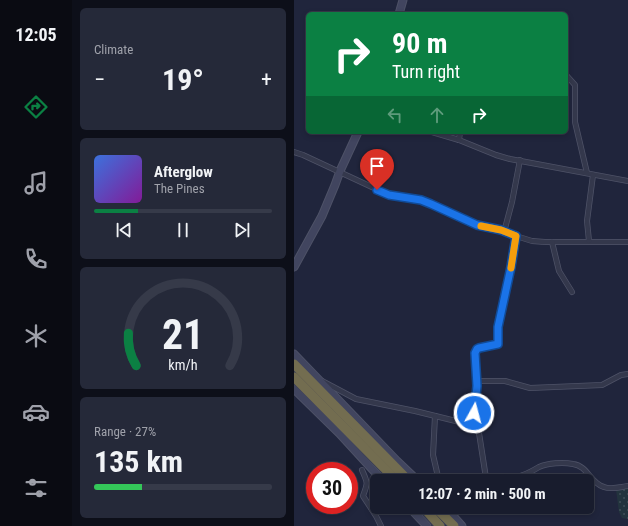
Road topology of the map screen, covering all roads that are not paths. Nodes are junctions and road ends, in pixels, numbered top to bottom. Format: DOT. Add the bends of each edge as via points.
graph roads {
  1 [pos="403,0"];
  2 [pos="400,12"];
  3 [pos="568,77"];
  4 [pos="357,134"];
  5 [pos="439,134"];
  6 [pos="460,134"];
  7 [pos="459,140"];
  8 [pos="294,152"];
  9 [pos="520,160"];
  10 [pos="340,171"];
  11 [pos="587,173"];
  12 [pos="593,175"];
  13 [pos="628,181"];
  14 [pos="504,232"];
  15 [pos="516,236"];
  16 [pos="552,242"];
  17 [pos="590,242"];
  18 [pos="628,242"];
  19 [pos="294,267"];
  20 [pos="572,292"];
  21 [pos="294,354"];
  22 [pos="294,364"];
  23 [pos="628,374"];
  24 [pos="294,378"];
  25 [pos="319,379"];
  26 [pos="477,381"];
  27 [pos="294,389"];
  28 [pos="435,416"];
  29 [pos="472,426"];
  30 [pos="362,470"];
  31 [pos="377,474"];
  32 [pos="390,474"];
  33 [pos="402,474"];
  34 [pos="411,474"];
  35 [pos="437,474"];
  36 [pos="485,474"];
  37 [pos="525,474"];
  38 [pos="589,474"];
  39 [pos="594,480"];
  40 [pos="628,486"];
  41 [pos="416,514"];
  42 [pos="429,514"];
  43 [pos="442,514"];
  44 [pos="451,514"];
  45 [pos="381,526"];
  46 [pos="428,526"];
  47 [pos="440,526"];
  48 [pos="454,526"];
  49 [pos="462,526"];
  1 -- 2 [label="street"];
  3 -- 11 [label="street" via="575,85 575,122"];
  4 -- 10 [label="street"];
  5 -- 7 [label="street"];
  6 -- 7 [label="street"];
  7 -- 9 [label="street" via="496,155"];
  8 -- 10 [label="street"];
  9 -- 11 [label="street"];
  9 -- 14 [label="street"];
  10 -- 14 [label="street" via="389,195 421,200 477,225"];
  10 -- 19 [label="street" via="322,216"];
  11 -- 12 [label="street"];
  12 -- 13 [label="street"];
  12 -- 17 [label="street" via="587,221"];
  14 -- 15 [label="street"];
  15 -- 16 [label="street" via="532,241"];
  15 -- 26 [label="street" via="498,327 498,344 477,349"];
  16 -- 17 [label="street"];
  16 -- 20 [label="street" via="559,271"];
  17 -- 18 [label="street"];
  21 -- 25 [label="street"];
  22 -- 33 [label="highway"];
  23 -- 26 [label="street" via="602,385 530,388 505,381"];
  24 -- 32 [label="highway"];
  25 -- 28 [label="street" via="356,399"];
  25 -- 34 [label="street"];
  26 -- 29 [label="street"];
  27 -- 31 [label="street"];
  28 -- 29 [label="street"];
  28 -- 35 [label="street" via="433,455"];
  29 -- 36 [label="street" via="479,433"];
  30 -- 45 [label="street" via="367,483 363,496"];
  37 -- 38 [label="street" via="541,466 573,464"];
  39 -- 40 [label="street" via="604,488"];
  41 -- 46 [label="street"];
  42 -- 47 [label="highway"];
  43 -- 48 [label="highway"];
  44 -- 49 [label="street"];
}
